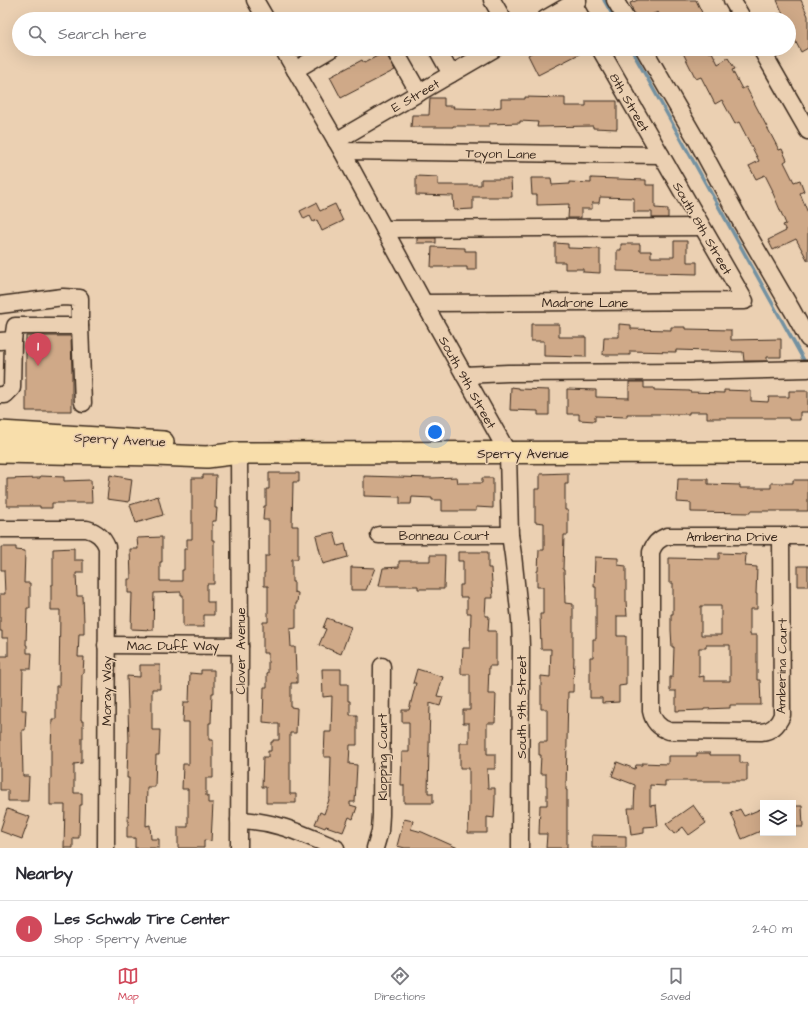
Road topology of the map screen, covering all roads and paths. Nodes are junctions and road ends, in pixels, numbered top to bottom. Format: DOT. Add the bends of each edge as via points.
graph roads {
  1 [pos="255,0"];
  2 [pos="492,0"];
  3 [pos="615,0"];
  4 [pos="732,0"];
  5 [pos="576,1"];
  6 [pos="262,12"];
  7 [pos="499,12"];
  8 [pos="557,12"];
  9 [pos="580,12"];
  10 [pos="622,12"];
  11 [pos="739,12"];
  12 [pos="287,56"];
  13 [pos="320,56"];
  14 [pos="398,56"];
  15 [pos="441,56"];
  16 [pos="482,56"];
  17 [pos="604,56"];
  18 [pos="648,56"];
  19 [pos="765,56"];
  20 [pos="295,70"];
  21 [pos="451,74"];
  22 [pos="419,92"];
  23 [pos="808,131"];
  24 [pos="339,146"];
  25 [pos="661,155"];
  26 [pos="702,227"];
  27 [pos="384,229"];
  28 [pos="745,301"];
  29 [pos="424,302"];
  30 [pos="7,304"];
  31 [pos="80,326"];
  32 [pos="10,336"];
  33 [pos="808,339"];
  34 [pos="808,369"];
  35 [pos="464,375"];
  36 [pos="0,395"];
  37 [pos="83,403"];
  38 [pos="0,432"];
  39 [pos="0,452"];
  40 [pos="808,452"];
  41 [pos="238,453"];
  42 [pos="508,453"];
  43 [pos="0,529"];
  44 [pos="379,535"];
  45 [pos="510,535"];
  46 [pos="781,536"];
  47 [pos="808,536"];
  48 [pos="657,541"];
  49 [pos="106,645"];
  50 [pos="240,646"];
  51 [pos="382,666"];
  52 [pos="239,820"];
  53 [pos="106,848"];
  54 [pos="239,848"];
  55 [pos="336,848"];
  56 [pos="375,848"];
  57 [pos="520,848"];
  1 -- 6 [label="street"];
  2 -- 7 [label="street"];
  3 -- 10 [label="street"];
  4 -- 11 [label="street"];
  5 -- 8 [label="street"];
  5 -- 9 [label="street"];
  12 -- 20 [label="street, South 9th Street"];
  13 -- 20 [label="street"];
  14 -- 22 [label="street"];
  15 -- 21 [label="street"];
  16 -- 21 [label="street, E Street"];
  17 -- 25 [label="street, 8th Street"];
  18 -- 33 [label="street"];
  19 -- 23 [label="street"];
  20 -- 24 [label="street, South 9th Street"];
  21 -- 22 [label="street, E Street"];
  22 -- 24 [label="street, E Street"];
  24 -- 25 [label="street, Toyon Lane"];
  24 -- 27 [label="street, South 9th Street"];
  25 -- 26 [label="street, South 8th Street"];
  26 -- 27 [label="street"];
  26 -- 28 [label="street, South 8th Street"];
  27 -- 29 [label="street, South 9th Street"];
  28 -- 29 [label="street, Madrone Lane"];
  29 -- 35 [label="street, South 9th Street"];
  30 -- 31 [label="street" via="62,297 80,298"];
  30 -- 32 [label="street"];
  31 -- 32 [label="street"];
  31 -- 37 [label="street"];
  32 -- 36 [label="street" via="12,388 5,395"];
  34 -- 35 [label="street"];
  35 -- 42 [label="street, South 9th Street"];
  38 -- 41 [label="main road, Sperry Avenue" via="210,444"];
  39 -- 41 [label="main road, Sperry Avenue" via="207,457"];
  40 -- 42 [label="main road, Sperry Avenue"];
  41 -- 42 [label="main road, Sperry Avenue"];
  41 -- 50 [label="street, Clover Avenue"];
  42 -- 45 [label="street, South 9th Street"];
  43 -- 49 [label="street, Moray Way" via="87,529 94,531 105,541"];
  44 -- 45 [label="street, Bonneau Court"];
  45 -- 57 [label="street, South 9th Street" via="521,647"];
  46 -- 47 [label="street, Amberina Drive"];
  46 -- 48 [label="street, Amberina Drive" via="667,536"];
  46 -- 48 [label="street, Amberina Court" via="782,715 776,726 761,732 669,731 660,727 652,716 650,582 651,552"];
  49 -- 50 [label="street, Mac Duff Way"];
  49 -- 53 [label="street, Moray Way"];
  50 -- 52 [label="street, Clover Avenue"];
  51 -- 56 [label="street, Klopping Court" via="382,815"];
  52 -- 54 [label="street, Clover Avenue"];
  52 -- 55 [label="street" via="268,822"];
}
